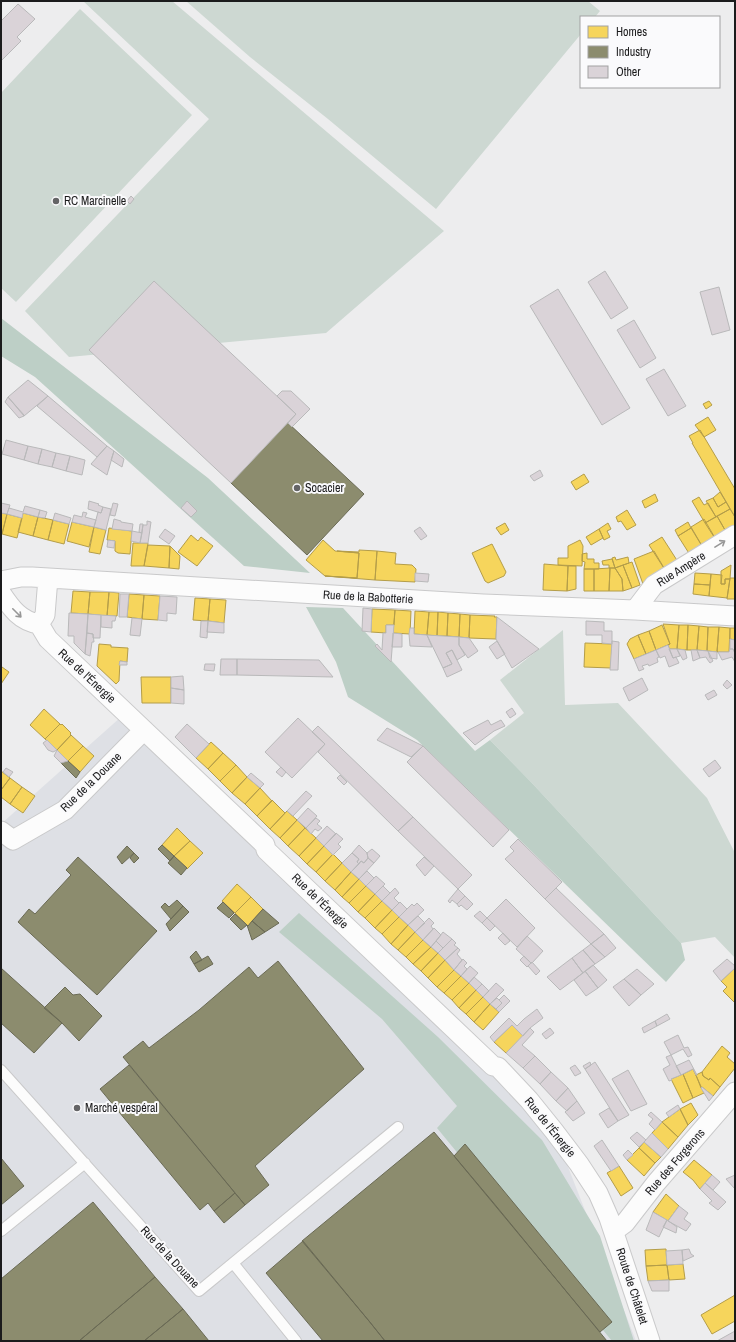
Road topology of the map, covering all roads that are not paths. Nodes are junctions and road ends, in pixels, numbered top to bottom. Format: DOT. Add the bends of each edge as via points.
graph roads {
  1 [pos="735,535"];
  2 [pos="48,578"];
  3 [pos="1,581"];
  4 [pos="1,593"];
  5 [pos="635,610"];
  6 [pos="735,616"];
  7 [pos="39,624"];
  8 [pos="144,730"];
  9 [pos="5,839"];
  10 [pos="1,1070"];
  11 [pos="735,1092"];
  12 [pos="398,1127"];
  13 [pos="85,1163"];
  14 [pos="1,1231"];
  15 [pos="614,1231"];
  16 [pos="233,1263"];
  17 [pos="296,1341"];
  18 [pos="650,1341"];
  5 -- 1 [label="street, Rue Ampère, one-way" via="654,585"];
  2 -- 3 [label="street, Rue de la Babotterie" via="21,577"];
  2 -- 5 [label="street, Rue de la Babotterie" via="483,604"];
  2 -- 7 [label="street" via="45,615"];
  4 -- 7 [label="street, one-way" via="20,617"];
  5 -- 6 [label="street, Rue de la Babotterie"];
  7 -- 8 [label="street, Rue de l'Énergie" via="48,639"];
  8 -- 9 [label="street, Rue de la Douane" via="65,810"];
  8 -- 15 [label="street, Rue de l'Énergie" via="265,845 266,850 493,1066 498,1067 513,1082 579,1164 604,1205"];
  10 -- 13 [label="lane, Rue de la Douane"];
  11 -- 15 [label="street, Rue des Forgerons" via="625,1223"];
  12 -- 16 [label="lane, Rue de la Douane"];
  13 -- 14 [label="lane"];
  13 -- 16 [label="lane, Rue de la Douane" via="199,1291"];
  15 -- 18 [label="street, Route de Châtelet"];
  16 -- 17 [label="lane"];
}
